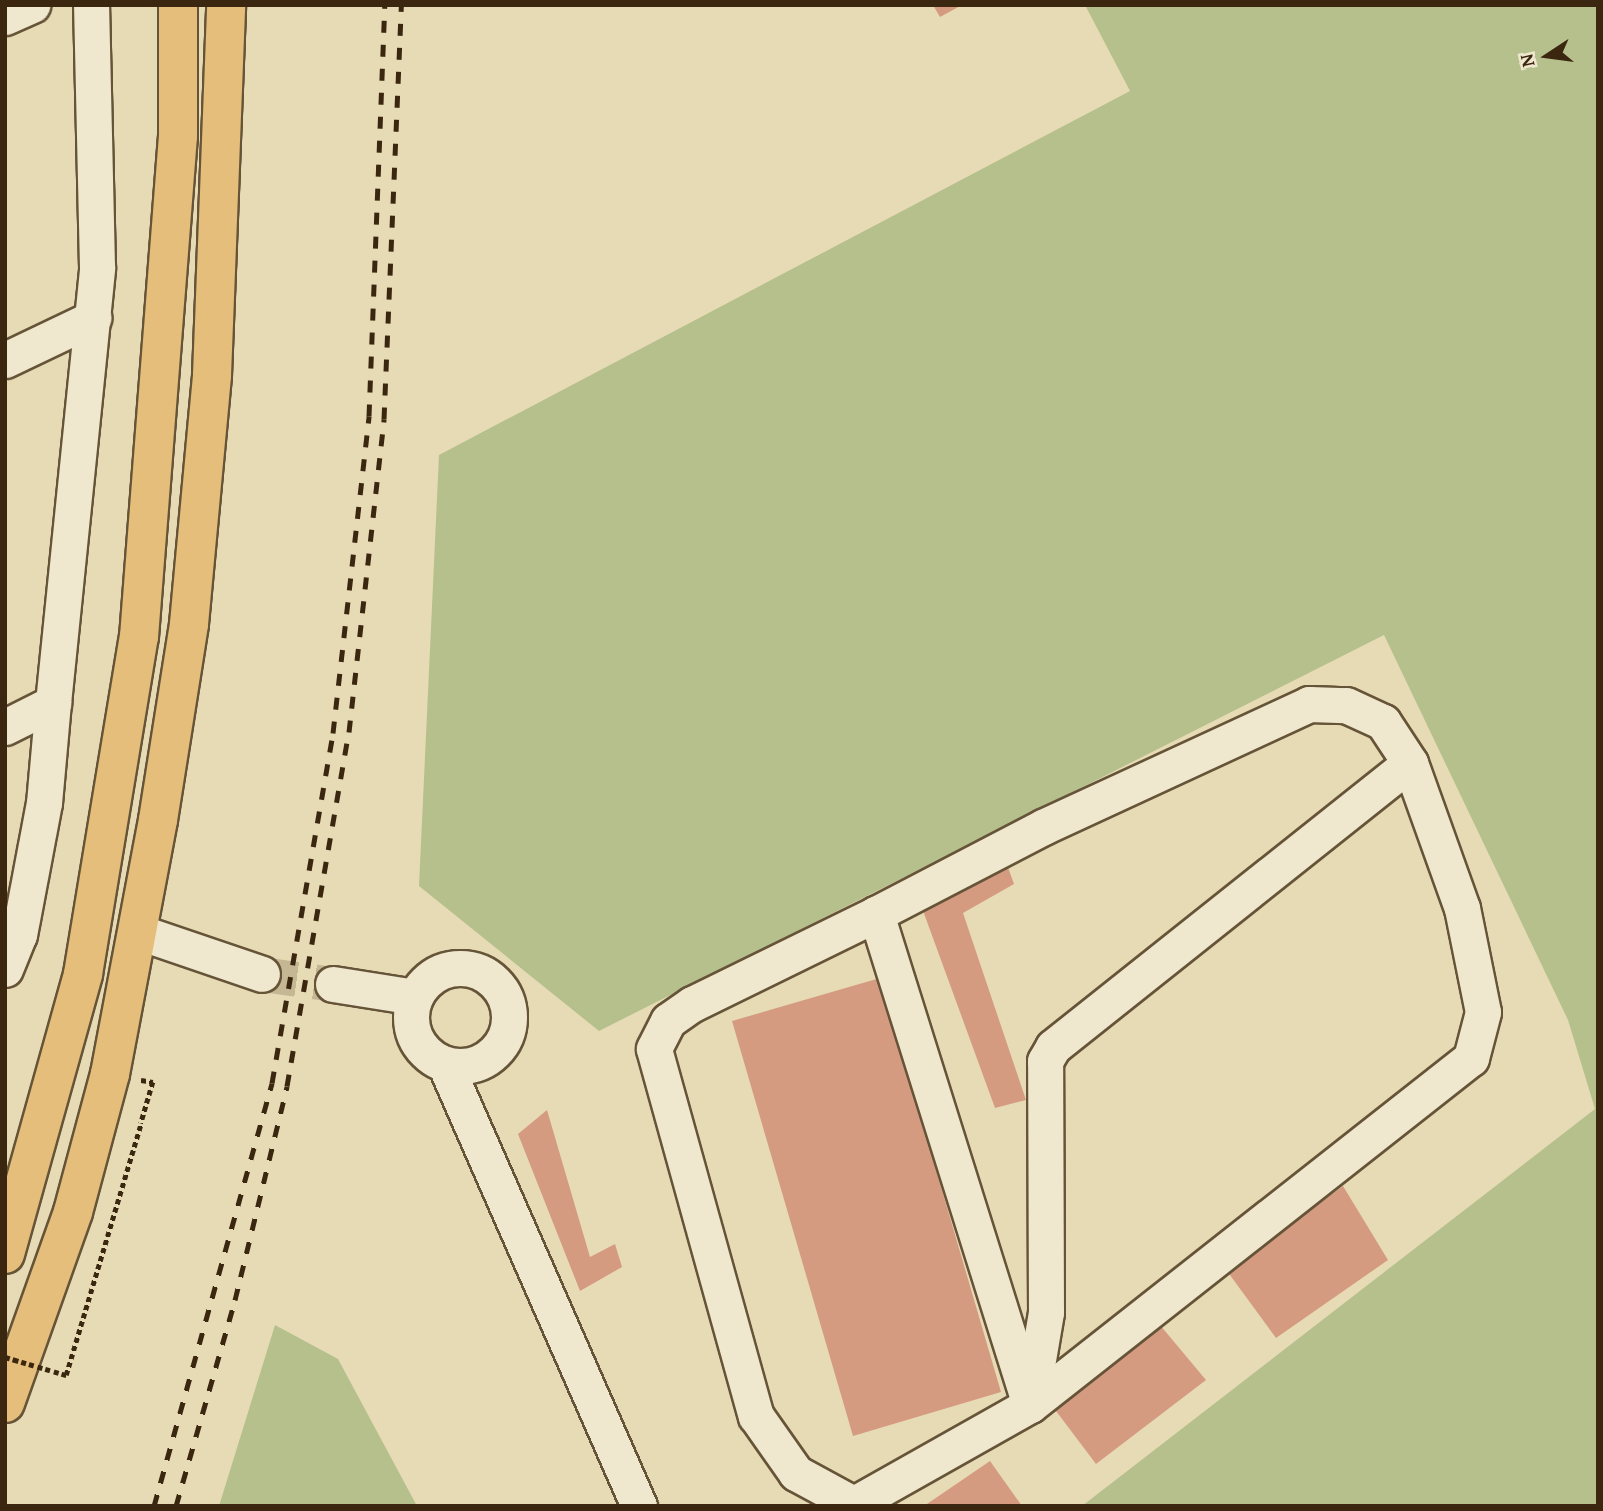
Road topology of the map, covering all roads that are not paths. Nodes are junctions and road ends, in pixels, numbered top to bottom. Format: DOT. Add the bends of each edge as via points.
graph roads {
  1 [pos="32,5"];
  2 [pos="91,5"];
  3 [pos="178,5"];
  4 [pos="226,5"];
  5 [pos="5,18"];
  6 [pos="93,318"];
  7 [pos="5,360"];
  8 [pos="53,703"];
  9 [pos="5,727"];
  10 [pos="1410,763"];
  11 [pos="876,914"];
  12 [pos="136,931"];
  13 [pos="5,968"];
  14 [pos="262,974"];
  15 [pos="333,984"];
  16 [pos="415,997"];
  17 [pos="445,1064"];
  18 [pos="5,1254"];
  19 [pos="5,1403"];
  20 [pos="1030,1405"];
  21 [pos="856,1505"];
  22 [pos="639,1506"];
  1 -- 5 [label="street"];
  2 -- 6 [label="street"];
  3 -- 18 [label="highway" via="178,136 139,637 83,974"];
  4 -- 12 [label="highway" via="212,375 193,586"];
  6 -- 7 [label="street"];
  6 -- 8 [label="street"];
  8 -- 9 [label="street"];
  8 -- 13 [label="street" via="44,803 19,935"];
  10 -- 11 [label="street" via="1383,722 1346,705 1309,704 1042,827"];
  10 -- 20 [label="street" via="1053,1047 1044,1074 1046,1312"];
  10 -- 20 [label="street" via="1462,908 1481,999 1471,1058"];
  11 -- 20 [label="street"];
  11 -- 21 [label="street" via="692,1004 662,1028 654,1049 756,1416 796,1473"];
  12 -- 14 [label="street"];
  12 -- 19 [label="highway" via="110,1074 73,1212"];
  15 -- 16 [label="street"];
  16 -- 17 [label="street" via="412,1030 431,1057"];
  16 -- 17 [label="street" via="437,974 468,968 496,984 505,997 508,1028 501,1043 477,1063"];
  17 -- 22 [label="street"];
  20 -- 21 [label="street"];
}
